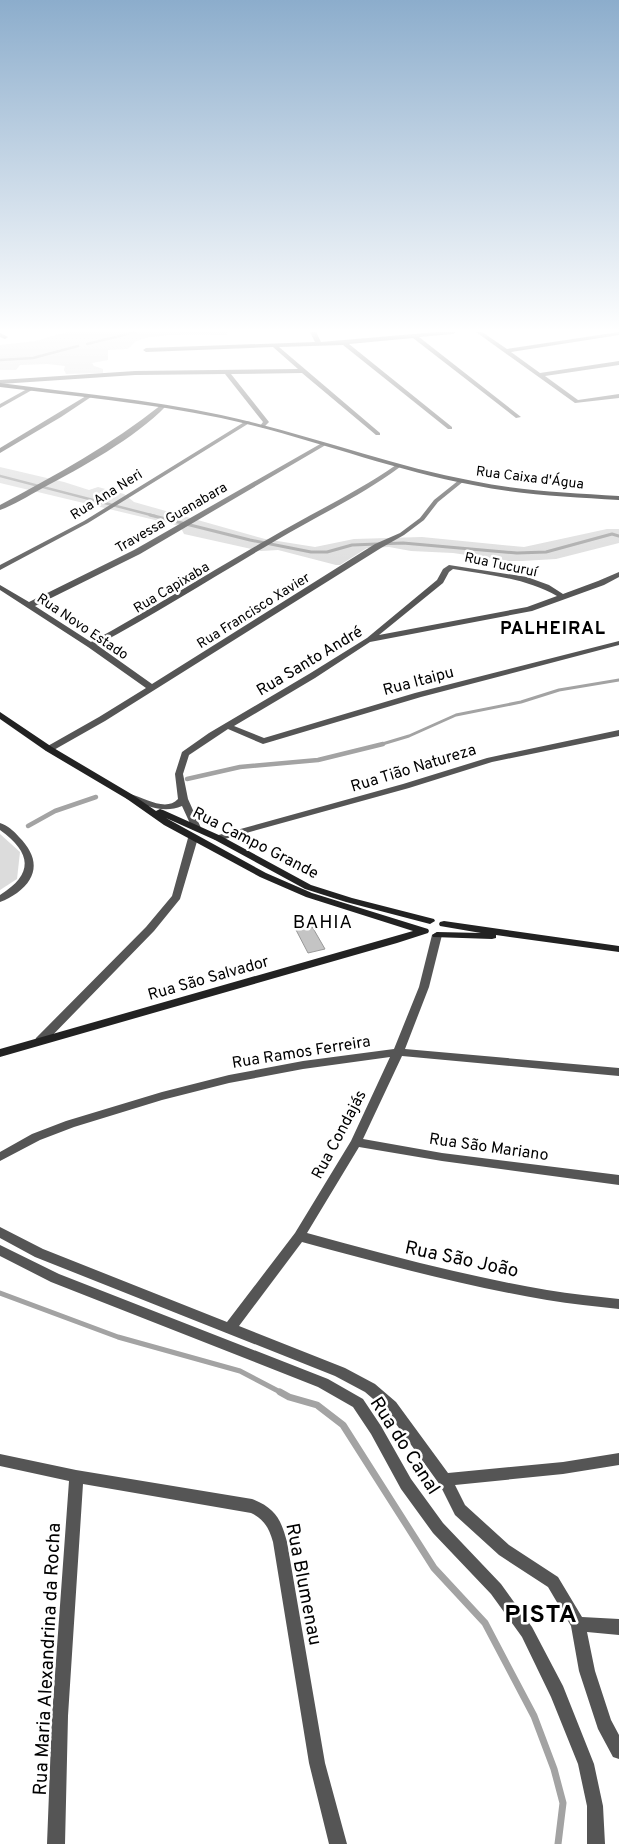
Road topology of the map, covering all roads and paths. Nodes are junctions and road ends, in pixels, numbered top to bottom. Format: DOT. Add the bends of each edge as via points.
graph roads {
  1 [pos="56,418"];
  2 [pos="149,418"];
  3 [pos="227,418"];
  4 [pos="263,418"];
  5 [pos="359,418"];
  6 [pos="438,418"];
  7 [pos="248,422"];
  8 [pos="263,426"];
  9 [pos="450,428"];
  10 [pos="378,434"];
  11 [pos="322,445"];
  12 [pos="0,451"];
  13 [pos="398,466"];
  14 [pos="461,481"];
  15 [pos="619,498"];
  16 [pos="0,508"];
  17 [pos="0,568"];
  18 [pos="619,574"];
  19 [pos="0,587"];
  20 [pos="563,597"];
  21 [pos="30,605"];
  22 [pos="368,640"];
  23 [pos="619,643"];
  24 [pos="91,645"];
  25 [pos="152,688"];
  26 [pos="0,715"];
  27 [pos="228,726"];
  28 [pos="619,734"];
  29 [pos="49,749"];
  30 [pos="130,797"];
  31 [pos="184,799"];
  32 [pos="0,826"];
  33 [pos="194,833"];
  34 [pos="218,838"];
  35 [pos="0,899"];
  36 [pos="430,921"];
  37 [pos="444,924"];
  38 [pos="424,930"];
  39 [pos="437,935"];
  40 [pos="538,938"];
  41 [pos="619,949"];
  42 [pos="40,1041"];
  43 [pos="398,1052"];
  44 [pos="0,1053"];
  45 [pos="619,1072"];
  46 [pos="356,1142"];
  47 [pos="0,1156"];
  48 [pos="619,1180"];
  49 [pos="0,1232"];
  50 [pos="299,1236"];
  51 [pos="0,1250"];
  52 [pos="619,1304"];
  53 [pos="230,1328"];
  54 [pos="619,1458"];
  55 [pos="0,1460"];
  56 [pos="76,1476"];
  57 [pos="445,1480"];
  58 [pos="578,1624"];
  59 [pos="619,1627"];
  60 [pos="619,1751"];
  61 [pos="56,1844"];
  62 [pos="338,1844"];
  63 [pos="596,1844"];
  1 -- 12 [label="street"];
  2 -- 16 [label="street" via="108,448"];
  3 -- 7 [label="street, Rua Caixa d'Água"];
  4 -- 8 [label="street" via="266,422"];
  5 -- 10 [label="street"];
  6 -- 9 [label="street"];
  7 -- 8 [label="street, Rua Caixa d'Água"];
  7 -- 17 [label="street, Rua Ana Neri" via="86,522"];
  8 -- 11 [label="street, Rua Caixa d'Água"];
  11 -- 13 [label="street, Rua Caixa d'Água"];
  11 -- 21 [label="street, Travessa Guanabara" via="137,552"];
  13 -- 14 [label="street, Rua Caixa d'Água"];
  13 -- 24 [label="street, Rua Capixaba" via="373,484"];
  14 -- 15 [label="street, Rua Caixa d'Água" via="517,491"];
  14 -- 25 [label="street, Rua Francisco Xavier" via="422,519 398,536"];
  18 -- 20 [label="street, Rua Santo André"];
  19 -- 21 [label="street, Rua Novo Estado"];
  20 -- 22 [label="street, Rua Santo André" via="503,615"];
  20 -- 22 [label="street, Rua Tucuruí" via="524,579 452,567 440,582"];
  21 -- 24 [label="street, Rua Novo Estado"];
  22 -- 27 [label="street, Rua Santo André"];
  23 -- 27 [label="street, Rua Itaipu" via="418,695 263,740"];
  24 -- 25 [label="street, Rua Novo Estado"];
  25 -- 29 [label="street, Rua Francisco Xavier"];
  26 -- 29 [label="street, Rua Campo Grande"];
  27 -- 31 [label="street, Rua Santo André" via="185,754 179,774"];
  28 -- 34 [label="street, Rua Tião Natureza" via="490,760"];
  29 -- 30 [label="street, Rua Campo Grande"];
  30 -- 31 [label="street" via="168,808"];
  30 -- 33 [label="street, Rua Campo Grande"];
  31 -- 33 [label="street, Rua Santo André"];
  32 -- 35 [label="street" via="13,834 26,849 30,865 25,879"];
  33 -- 34 [label="street, Rua Campo Grande"];
  33 -- 38 [label="street, Rua Campo Grande" via="263,875 300,892"];
  33 -- 42 [label="street" via="177,897 156,923"];
  34 -- 36 [label="street, Rua Campo Grande" via="308,887"];
  36 -- 37 [label="street, Rua Campo Grande"];
  36 -- 38 [label="street" via="424,923"];
  37 -- 39 [label="street" via="445,931"];
  37 -- 40 [label="street"];
  38 -- 39 [label="street, Rua Campo Grande"];
  38 -- 42 [label="street, Rua São Salvador"];
  39 -- 40 [label="street"];
  39 -- 43 [label="street, Rua Condajás" via="424,987"];
  40 -- 41 [label="street"];
  42 -- 44 [label="street, Rua São Salvador"];
  43 -- 45 [label="street, Rua Ramos Ferreira"];
  43 -- 46 [label="street, Rua Condajás"];
  43 -- 47 [label="street, Rua Ramos Ferreira" via="294,1067 162,1096 70,1124"];
  46 -- 48 [label="street, Rua São Mariano" via="442,1157"];
  46 -- 50 [label="street, Rua Condajás"];
  49 -- 53 [label="street, Rua do Canal" via="39,1253"];
  50 -- 52 [label="street, Rua São João" via="397,1263 548,1296"];
  50 -- 53 [label="street, Rua Condajás"];
  51 -- 63 [label="street, Rua do Canal" via="55,1278 324,1383 358,1403 432,1521 496,1589 526,1632 557,1692 586,1764 595,1806"];
  53 -- 57 [label="street, Rua do Canal" via="340,1372 370,1388 391,1406"];
  54 -- 57 [label="street" via="563,1468"];
  55 -- 56 [label="street, Rua Blumenau"];
  56 -- 61 [label="street, Rua Maria Alexandrina da Rocha" via="60,1716"];
  56 -- 62 [label="street, Rua Blumenau" via="252,1506 272,1518 280,1542 317,1763"];
  57 -- 58 [label="street, Rua do Canal" via="460,1510 504,1550 553,1582"];
  58 -- 59 [label="street"];
  58 -- 60 [label="street, Rua do Canal" via="590,1680 604,1723"];
}
